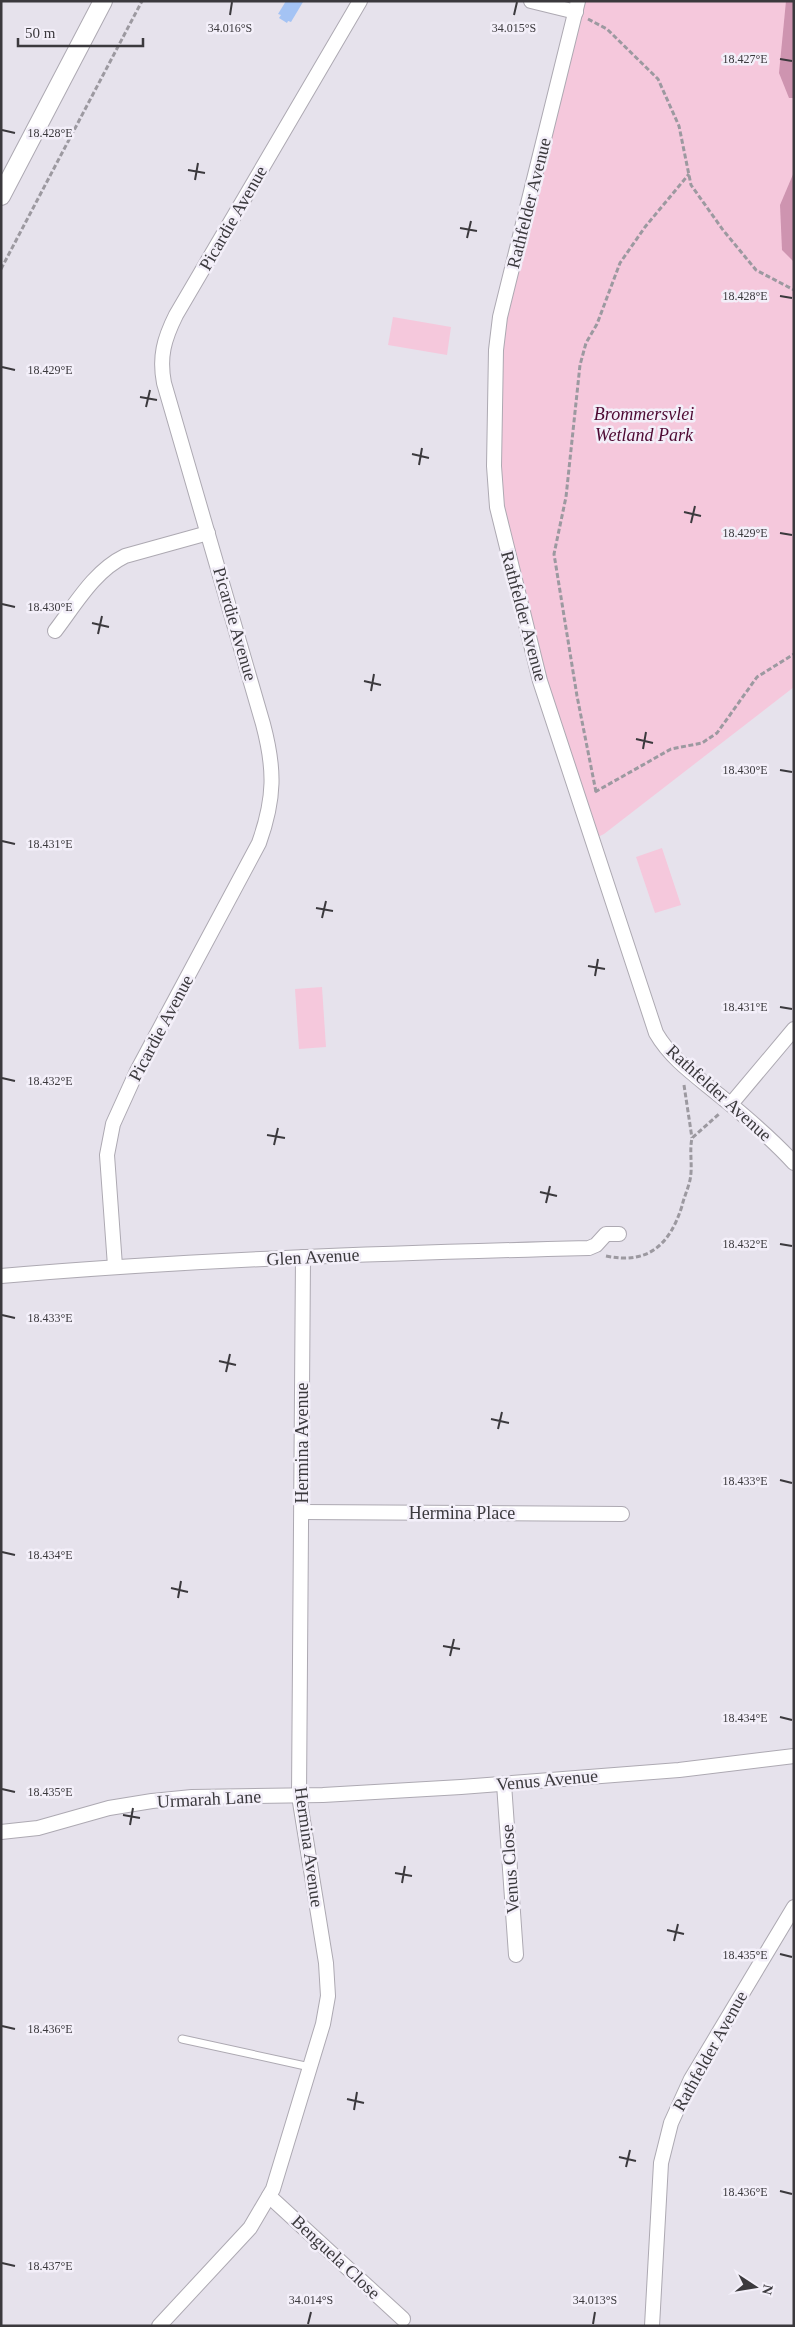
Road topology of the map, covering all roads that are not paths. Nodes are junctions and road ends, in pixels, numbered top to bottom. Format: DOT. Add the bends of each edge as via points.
graph roads {
  1 [pos="103,1"];
  2 [pos="360,1"];
  3 [pos="531,1"];
  4 [pos="577,7"];
  5 [pos="1,196"];
  6 [pos="208,533"];
  7 [pos="55,631"];
  8 [pos="794,1029"];
  9 [pos="731,1104"];
  10 [pos="794,1163"];
  11 [pos="619,1234"];
  12 [pos="303,1257"];
  13 [pos="115,1266"];
  14 [pos="1,1276"];
  15 [pos="302,1512"];
  16 [pos="622,1514"];
  17 [pos="794,1756"];
  18 [pos="504,1784"];
  19 [pos="299,1796"];
  20 [pos="1,1832"];
  21 [pos="794,1907"];
  22 [pos="516,1955"];
  23 [pos="182,2039"];
  24 [pos="310,2067"];
  25 [pos="269,2196"];
  26 [pos="403,2319"];
  27 [pos="159,2326"];
  28 [pos="652,2326"];
  1 -- 5 [label="street"];
  2 -- 6 [label="street, Picardie Avenue" via="176,315 164,341 161,363 164,384"];
  3 -- 4 [label="street"];
  4 -- 9 [label="street, Rathfelder Avenue" via="500,317 496,350 494,486 540,681 656,1033 682,1065"];
  6 -- 7 [label="street" via="114,562 102,571"];
  6 -- 13 [label="street, Picardie Avenue" via="263,724 272,766 273,789 259,843 137,1071 113,1124 107,1155"];
  8 -- 9 [label="street"];
  9 -- 10 [label="street, Rathfelder Avenue"];
  11 -- 12 [label="street, Glen Avenue" via="606,1234 594,1247"];
  12 -- 13 [label="street, Glen Avenue"];
  12 -- 15 [label="street, Hermina Avenue"];
  13 -- 14 [label="street, Glen Avenue"];
  15 -- 16 [label="street, Hermina Place"];
  15 -- 19 [label="street, Hermina Avenue"];
  17 -- 18 [label="street, Venus Avenue" via="679,1770"];
  18 -- 19 [label="street, Venus Avenue"];
  18 -- 22 [label="street, Venus Close"];
  19 -- 20 [label="street, Urmarah Lane" via="192,1797 152,1801 109,1808 38,1828"];
  19 -- 24 [label="street, Hermina Avenue" via="326,1963 328,1996"];
  21 -- 28 [label="street, Rathfelder Avenue" via="691,2079 671,2123 661,2163"];
  23 -- 24 [label="lane"];
  24 -- 25 [label="street, Hermina Avenue"];
  25 -- 26 [label="street, Benguela Close"];
  25 -- 27 [label="street, Hermina Avenue" via="250,2228"];
}
